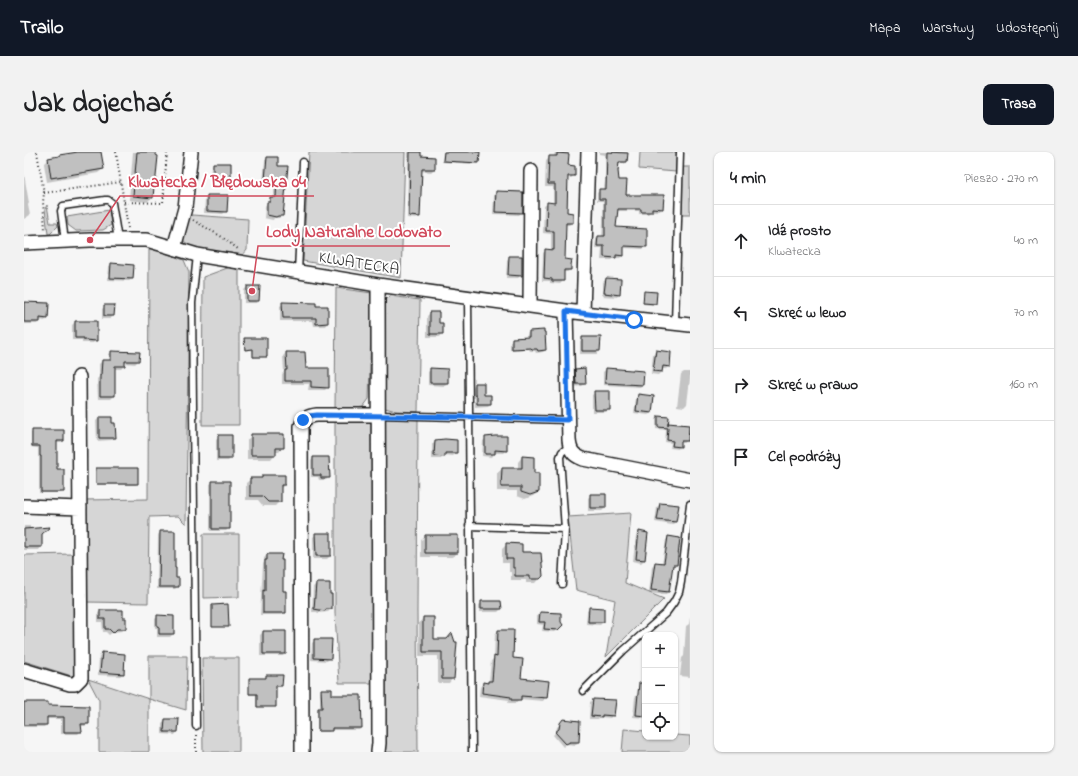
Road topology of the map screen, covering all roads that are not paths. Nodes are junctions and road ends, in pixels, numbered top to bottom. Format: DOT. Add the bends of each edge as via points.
graph roads {
  1 [pos="190,152"];
  2 [pos="588,152"];
  3 [pos="680,152"];
  4 [pos="303,162"];
  5 [pos="531,171"];
  6 [pos="124,240"];
  7 [pos="65,242"];
  8 [pos="24,243"];
  9 [pos="174,248"];
  10 [pos="198,255"];
  11 [pos="298,272"];
  12 [pos="378,285"];
  13 [pos="468,298"];
  14 [pos="530,306"];
  15 [pos="566,311"];
  16 [pos="583,313"];
  17 [pos="675,324"];
  18 [pos="690,325"];
  19 [pos="79,377"];
  20 [pos="378,415"];
  21 [pos="468,417"];
  22 [pos="568,420"];
  23 [pos="569,447"];
  24 [pos="690,480"];
  25 [pos="690,504"];
  26 [pos="24,506"];
  27 [pos="80,508"];
  28 [pos="469,526"];
  29 [pos="565,529"];
  30 [pos="562,584"];
  31 [pos="24,670"];
  32 [pos="583,691"];
  33 [pos="196,726"];
  34 [pos="302,752"];
  35 [pos="378,752"];
  36 [pos="472,752"];
  1 -- 9 [label="street" via="185,208"];
  2 -- 16 [label="street"];
  3 -- 17 [label="lane"];
  4 -- 11 [label="lane"];
  5 -- 14 [label="street"];
  6 -- 7 [label="street, KLWATECKA"];
  6 -- 7 [label="lane" via="113,205 105,200 62,208"];
  6 -- 9 [label="street, KLWATECKA" via="147,240"];
  7 -- 8 [label="street, KLWATECKA"];
  9 -- 10 [label="street, KLWATECKA"];
  10 -- 11 [label="street, KLWATECKA"];
  10 -- 33 [label="lane" via="192,303"];
  11 -- 12 [label="street, KLWATECKA"];
  12 -- 13 [label="street, KLWATECKA"];
  12 -- 20 [label="street"];
  13 -- 14 [label="street, KLWATECKA"];
  13 -- 21 [label="lane"];
  14 -- 15 [label="street, KLWATECKA"];
  15 -- 16 [label="street, KLWATECKA"];
  15 -- 22 [label="street"];
  16 -- 17 [label="street, KLWATECKA"];
  17 -- 18 [label="street, KLWATECKA"];
  19 -- 27 [label="street"];
  20 -- 21 [label="lane"];
  20 -- 34 [label="street" via="309,416 303,420 301,426"];
  20 -- 35 [label="street"];
  21 -- 22 [label="lane"];
  21 -- 28 [label="lane"];
  22 -- 23 [label="street"];
  23 -- 24 [label="street" via="577,456 584,458"];
  23 -- 29 [label="lane" via="560,457"];
  25 -- 32 [label="lane" via="681,582 674,602 666,613"];
  26 -- 27 [label="street"];
  27 -- 31 [label="street" via="81,678 75,684 70,684"];
  28 -- 29 [label="lane"];
  28 -- 36 [label="lane"];
  29 -- 30 [label="lane"];
}
